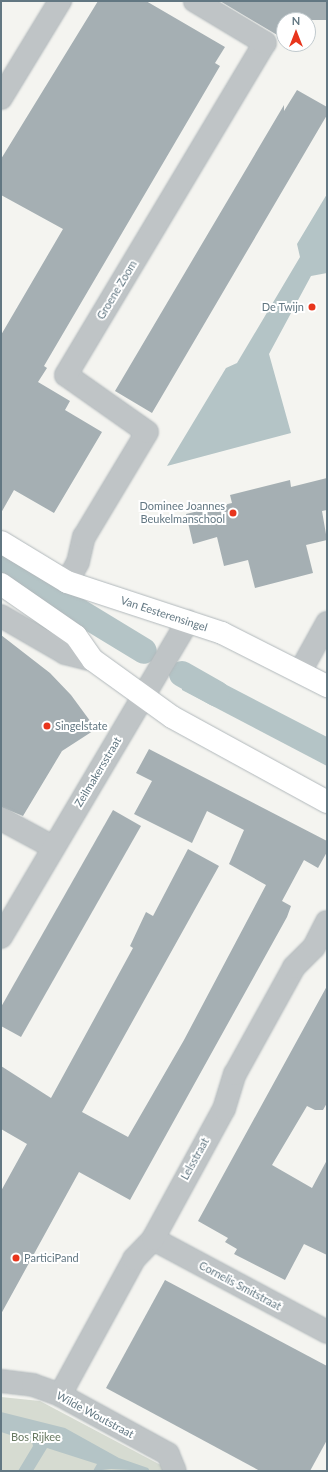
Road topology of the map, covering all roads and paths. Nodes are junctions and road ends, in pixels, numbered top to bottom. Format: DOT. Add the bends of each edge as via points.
graph roads {
  1 [pos="60,1"];
  2 [pos="195,1"];
  3 [pos="1,98"];
  4 [pos="1,542"];
  5 [pos="67,582"];
  6 [pos="1,584"];
  7 [pos="1,616"];
  8 [pos="188,621"];
  9 [pos="327,623"];
  10 [pos="93,660"];
  11 [pos="300,672"];
  12 [pos="327,686"];
  13 [pos="143,697"];
  14 [pos="327,802"];
  15 [pos="1,819"];
  16 [pos="53,847"];
  17 [pos="327,922"];
  18 [pos="1,937"];
  19 [pos="153,1239"];
  20 [pos="327,1332"];
  21 [pos="1,1381"];
  22 [pos="60,1395"];
  23 [pos="175,1471"];
  1 -- 3 [label="street"];
  2 -- 5 [label="street, Groene Zoom" via="264,44 66,375 147,432 84,536 78,562"];
  4 -- 5 [label="street, Van Eesterensingel"];
  5 -- 8 [label="street, Van Eesterensingel"];
  6 -- 10 [label="street" via="76,636"];
  7 -- 10 [label="street" via="65,653"];
  8 -- 11 [label="street, Van Eesterensingel" via="222,633"];
  8 -- 13 [label="street, Zeilmakersstraat"];
  9 -- 11 [label="street"];
  10 -- 13 [label="street"];
  11 -- 12 [label="street, Van Eesterensingel"];
  13 -- 14 [label="street" via="172,717"];
  13 -- 16 [label="street, Zeilmakersstraat"];
  15 -- 16 [label="street"];
  16 -- 18 [label="street, Zeilmakersstraat"];
  17 -- 19 [label="street, Lelsstraat" via="314,948 294,968 235,1074 224,1109"];
  19 -- 20 [label="street, Cornelis Smitstraat"];
  19 -- 22 [label="street, Lelsstraat" via="134,1259"];
  21 -- 22 [label="street, Wilde Woutstraat" via="33,1385"];
  22 -- 23 [label="street, Wilde Woutstraat" via="168,1454"];
}
